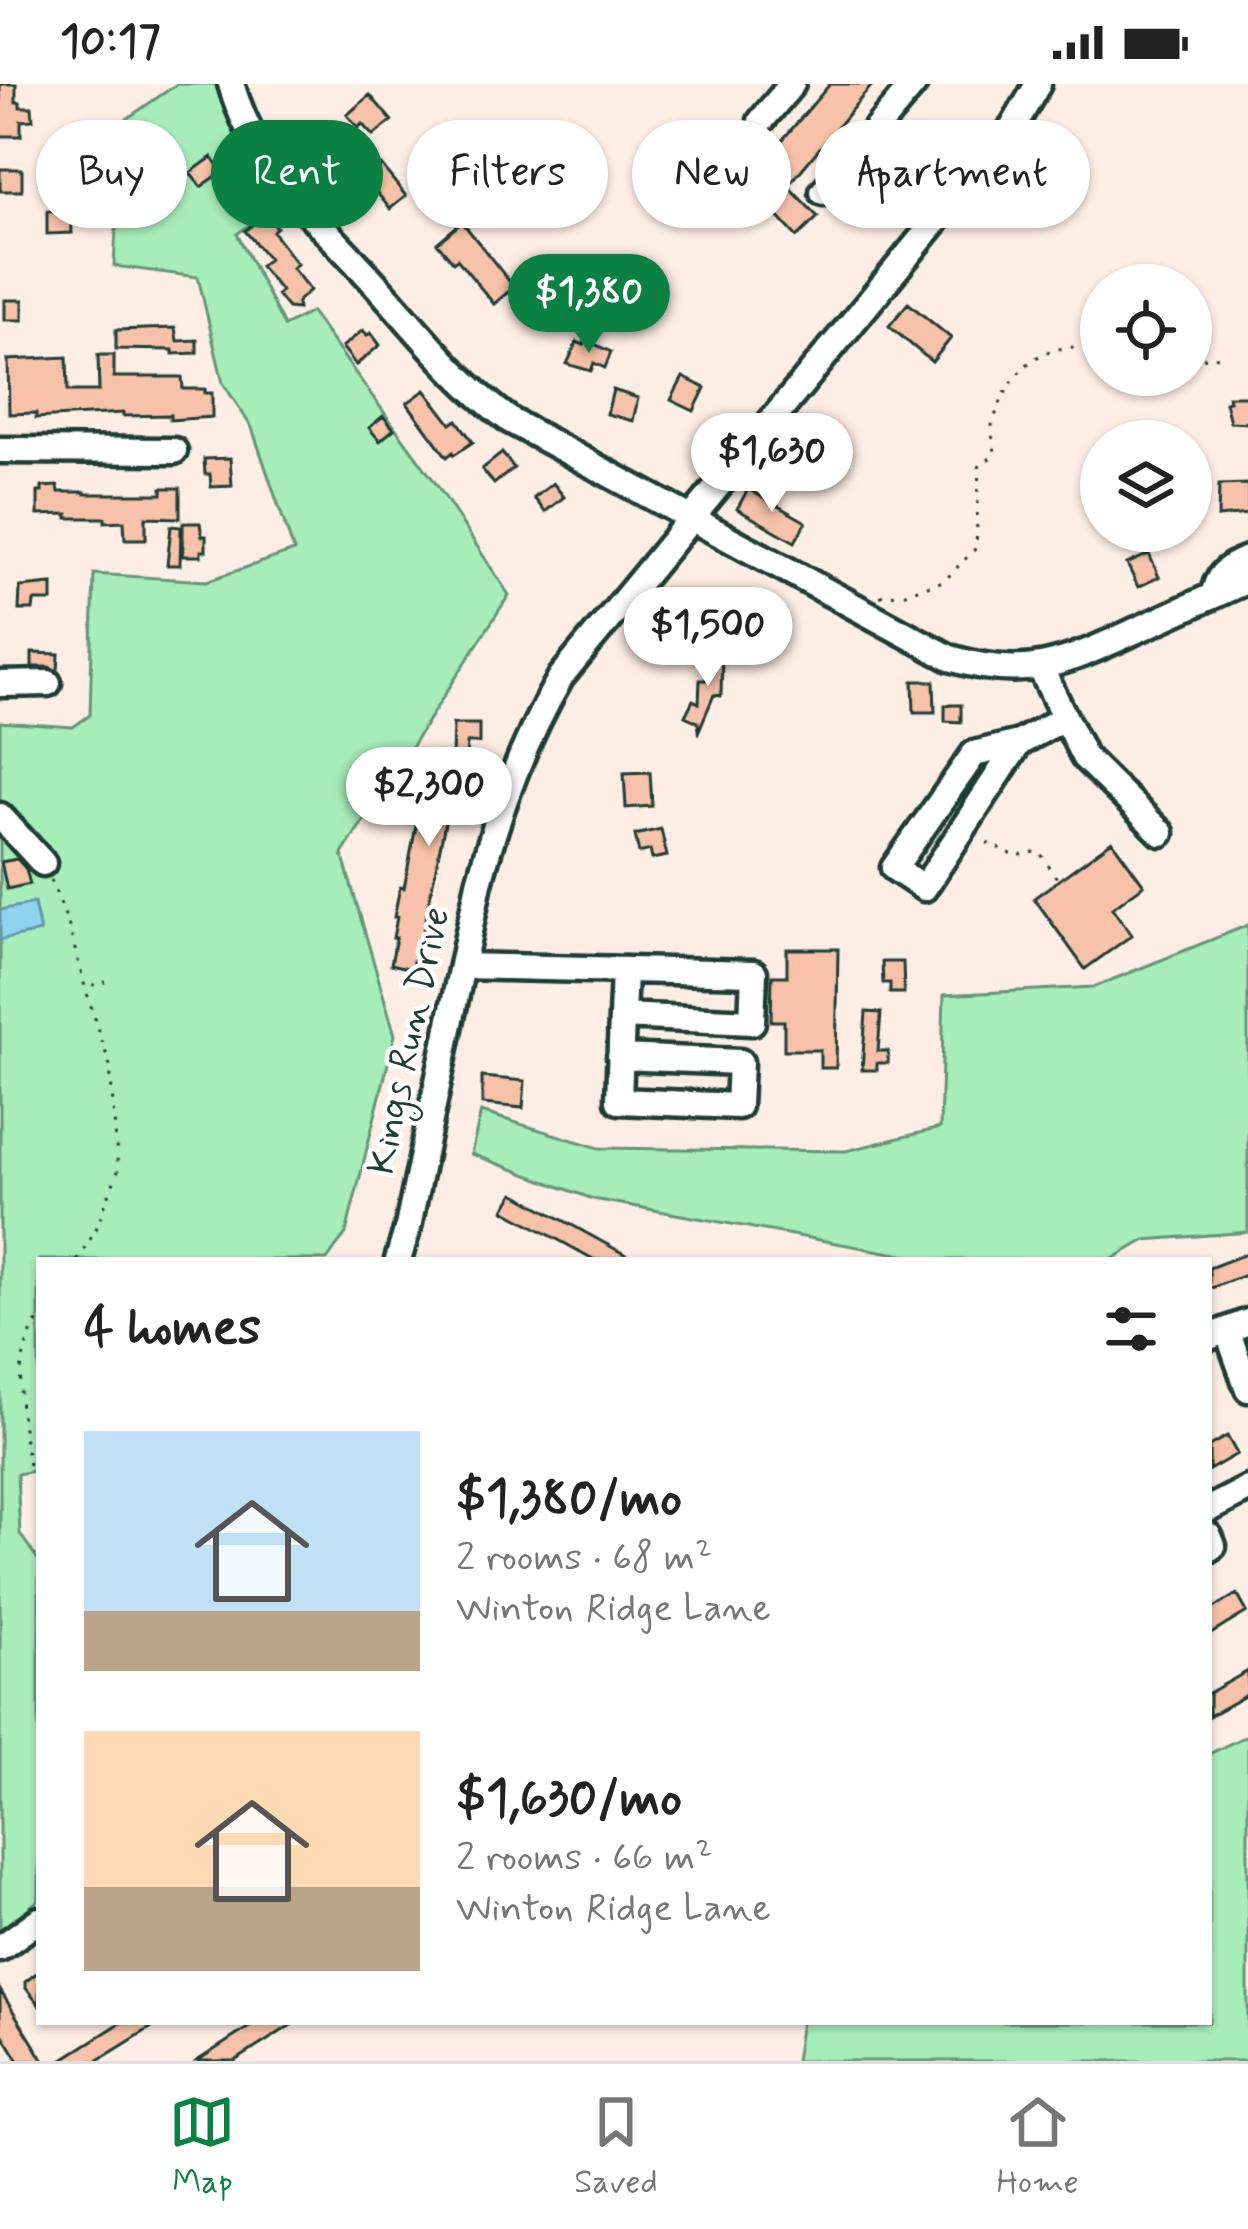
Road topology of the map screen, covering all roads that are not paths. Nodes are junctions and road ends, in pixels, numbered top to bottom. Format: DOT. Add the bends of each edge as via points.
graph roads {
  1 [pos="231,84"];
  2 [pos="792,84"];
  3 [pos="914,84"];
  4 [pos="1038,84"];
  5 [pos="762,120"];
  6 [pos="884,120"];
  7 [pos="0,450"];
  8 [pos="173,451"];
  9 [pos="690,520"];
  10 [pos="1248,559"];
  11 [pos="1248,580"];
  12 [pos="1214,595"];
  13 [pos="1040,667"];
  14 [pos="48,683"];
  15 [pos="0,684"];
  16 [pos="1064,718"];
  17 [pos="1019,743"];
  18 [pos="0,816"];
  19 [pos="1161,833"];
  20 [pos="43,863"];
  21 [pos="463,966"];
  22 [pos="624,972"];
  23 [pos="622,1016"];
  24 [pos="620,1057"];
  25 [pos="399,1257"];
  26 [pos="1228,1330"];
  27 [pos="1248,1389"];
  28 [pos="1248,1489"];
  29 [pos="1212,1508"];
  30 [pos="36,1921"];
  31 [pos="0,1948"];
  1 -- 9 [label="street" via="251,138 285,188 459,379 511,421"];
  2 -- 5 [label="street"];
  3 -- 6 [label="street"];
  4 -- 9 [label="street, Kings Run Drive" via="1013,127"];
  7 -- 8 [label="street"];
  9 -- 13 [label="street" via="950,658"];
  9 -- 21 [label="street, Kings Run Drive" via="561,677 535,725 492,832"];
  10 -- 12 [label="street" via="1226,570"];
  11 -- 12 [label="street"];
  12 -- 13 [label="street"];
  13 -- 16 [label="street"];
  14 -- 15 [label="street"];
  16 -- 17 [label="street"];
  16 -- 19 [label="street" via="1084,757"];
  17 -- 17 [label="street" via="924,888 894,868 974,754"];
  18 -- 20 [label="street"];
  21 -- 22 [label="street"];
  21 -- 25 [label="street, Kings Run Drive"];
  22 -- 23 [label="street"];
  22 -- 23 [label="street" via="754,973 752,1022"];
  23 -- 24 [label="street"];
  24 -- 24 [label="street" via="620,1101 738,1106 740,1062"];
  26 -- 27 [label="street"];
  28 -- 29 [label="street"];
  30 -- 31 [label="street"];
}
